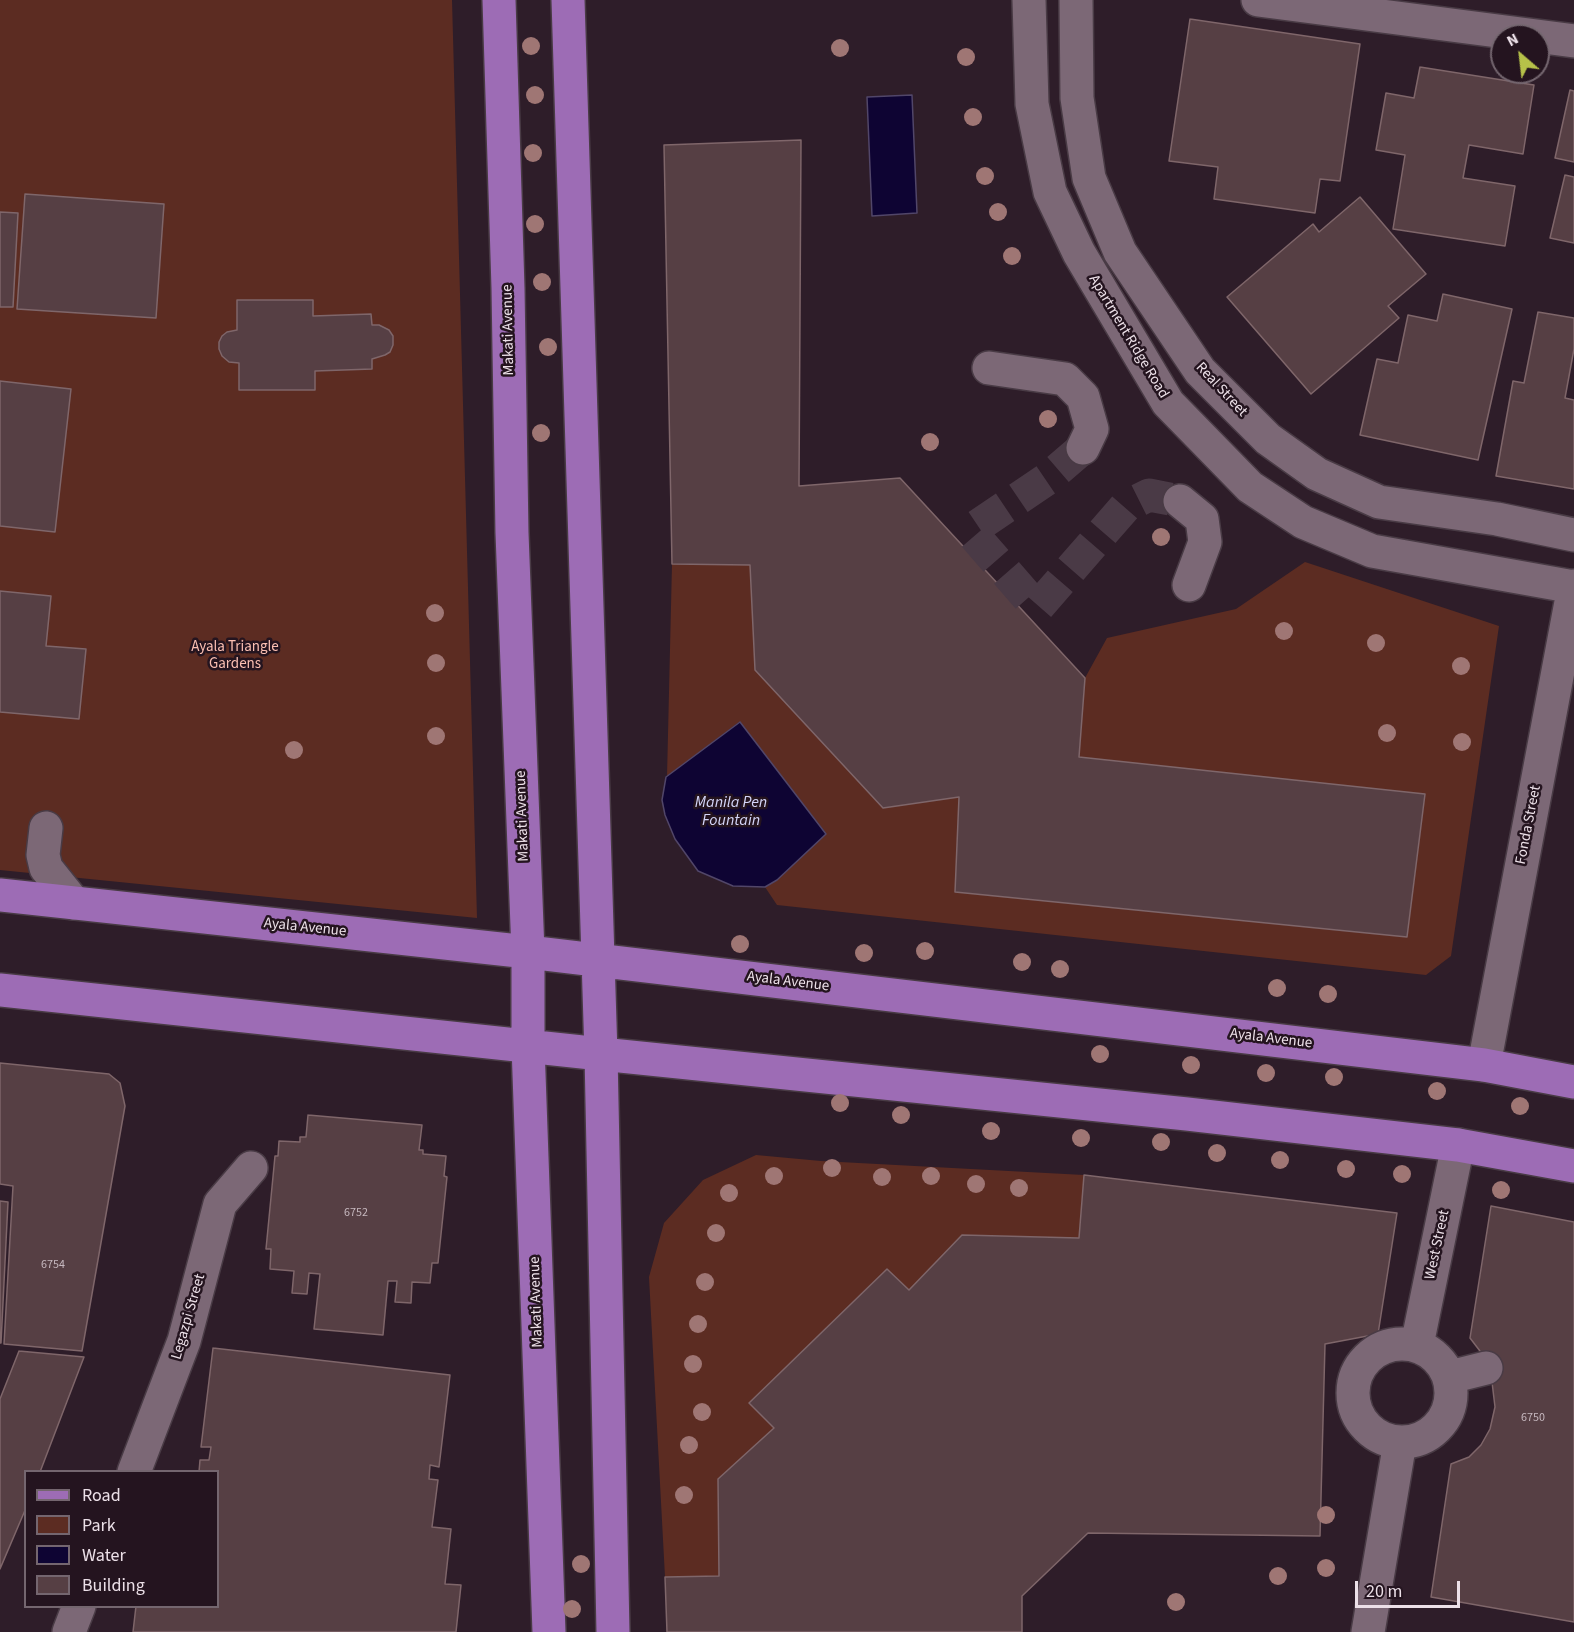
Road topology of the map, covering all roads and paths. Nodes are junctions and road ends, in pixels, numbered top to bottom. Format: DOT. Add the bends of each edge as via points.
graph roads {
  1 [pos="499,0"];
  2 [pos="568,0"];
  3 [pos="1029,0"];
  4 [pos="1076,0"];
  5 [pos="1258,0"];
  6 [pos="1574,41"];
  7 [pos="988,368"];
  8 [pos="1083,448"];
  9 [pos="1180,501"];
  10 [pos="1574,535"];
  11 [pos="1189,585"];
  12 [pos="1574,587"];
  13 [pos="46,828"];
  14 [pos="0,896"];
  15 [pos="74,903"];
  16 [pos="528,952"];
  17 [pos="597,961"];
  18 [pos="0,990"];
  19 [pos="528,1046"];
  20 [pos="601,1054"];
  21 [pos="1484,1065"];
  22 [pos="1574,1082"];
  23 [pos="1458,1144"];
  24 [pos="1574,1166"];
  25 [pos="251,1168"];
  26 [pos="1417,1345"];
  27 [pos="1486,1368"];
  28 [pos="1450,1377"];
  29 [pos="1400,1442"];
  30 [pos="135,1470"];
  31 [pos="78,1608"];
  32 [pos="69,1632"];
  33 [pos="549,1632"];
  34 [pos="613,1632"];
  35 [pos="1368,1632"];
  1 -- 16 [label="main road, Makati Avenue" via="512,532"];
  2 -- 17 [label="main road"];
  3 -- 12 [label="street, Apartment Ridge Road" via="1032,104 1050,192 1079,253 1168,403 1250,487 1303,522 1372,551"];
  4 -- 10 [label="street, Real Street" via="1077,98 1089,177 1120,252 1200,371 1268,439 1317,474 1379,502"];
  5 -- 6 [label="street"];
  7 -- 8 [label="street" via="1065,379 1083,398 1092,429"];
  9 -- 11 [label="street" via="1202,519 1205,542"];
  12 -- 21 [label="street, Fonda Street"];
  13 -- 15 [label="street" via="46,868"];
  14 -- 15 [label="main road, Ayala Avenue"];
  15 -- 16 [label="main road, Ayala Avenue"];
  16 -- 17 [label="main road, Ayala Avenue"];
  16 -- 19 [label="main road, Makati Avenue"];
  17 -- 20 [label="main road"];
  17 -- 21 [label="main road, Ayala Avenue"];
  18 -- 19 [label="main road"];
  19 -- 20 [label="main road"];
  19 -- 33 [label="main road, Makati Avenue"];
  20 -- 23 [label="main road"];
  20 -- 34 [label="main road"];
  21 -- 22 [label="main road, Ayala Avenue"];
  23 -- 24 [label="main road"];
  23 -- 26 [label="street, West Street"];
  25 -- 30 [label="street, Legazpi Street" via="220,1204 184,1341"];
  26 -- 28 [label="street" via="1432,1352"];
  26 -- 29 [label="street" via="1384,1346 1359,1368 1353,1384 1358,1417 1383,1439"];
  27 -- 28 [label="street"];
  28 -- 29 [label="street" via="1450,1409 1442,1423 1416,1441"];
  29 -- 35 [label="street"];
  31 -- 32 [label="street"];
}
